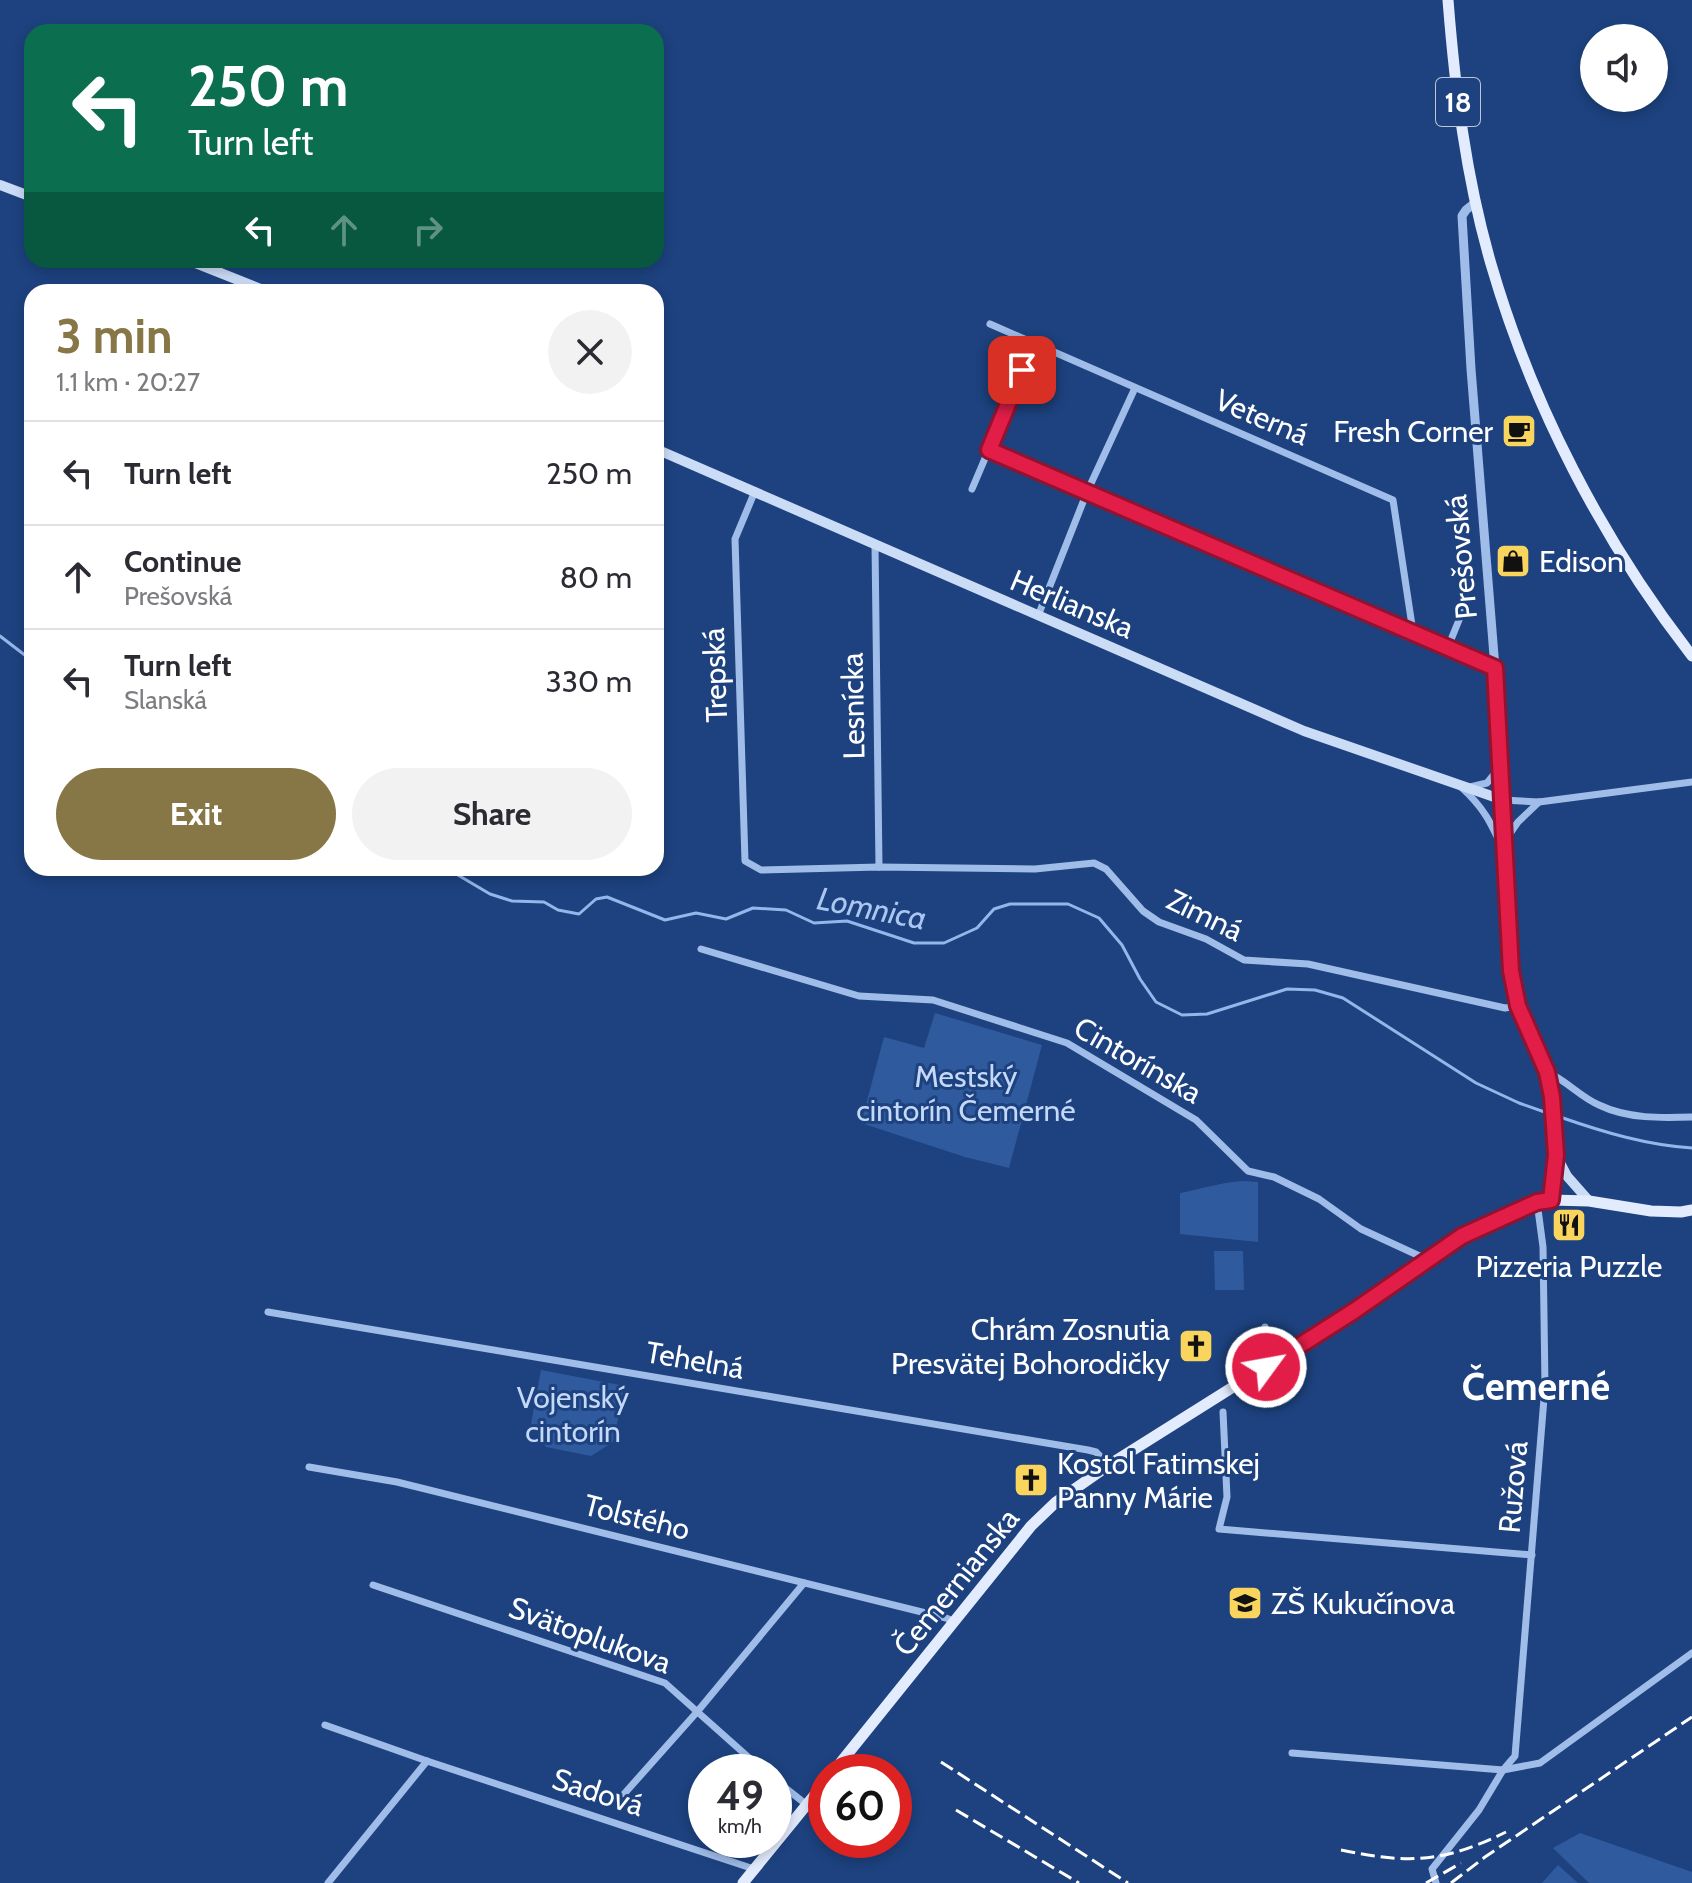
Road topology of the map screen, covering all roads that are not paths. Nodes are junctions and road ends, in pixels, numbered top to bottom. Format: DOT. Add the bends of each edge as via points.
graph roads {
  1 [pos="1448,0"];
  2 [pos="0,185"];
  3 [pos="24,194"];
  4 [pos="1476,202"];
  5 [pos="208,268"];
  6 [pos="248,284"];
  7 [pos="990,324"];
  8 [pos="1034,343"];
  9 [pos="1135,388"];
  10 [pos="989,450"];
  11 [pos="664,453"];
  12 [pos="972,489"];
  13 [pos="755,491"];
  14 [pos="1087,492"];
  15 [pos="875,545"];
  16 [pos="1468,598"];
  17 [pos="1038,616"];
  18 [pos="1413,632"];
  19 [pos="1448,647"];
  20 [pos="1692,656"];
  21 [pos="1495,668"];
  22 [pos="1500,767"];
  23 [pos="1692,782"];
  24 [pos="1457,783"];
  25 [pos="1470,787"];
  26 [pos="1503,800"];
  27 [pos="1539,802"];
  28 [pos="1504,847"];
  29 [pos="745,861"];
  30 [pos="879,867"];
  31 [pos="701,949"];
  32 [pos="1518,1006"];
  33 [pos="1547,1072"];
  34 [pos="1692,1117"];
  35 [pos="1556,1155"];
  36 [pos="1551,1200"];
  37 [pos="1589,1201"];
  38 [pos="1537,1202"];
  39 [pos="1692,1210"];
  40 [pos="1426,1259"];
  41 [pos="268,1312"];
  42 [pos="1265,1327"];
  43 [pos="1266,1367"];
  44 [pos="1223,1412"];
  45 [pos="1109,1465"];
  46 [pos="309,1467"];
  47 [pos="1532,1555"];
  48 [pos="804,1583"];
  49 [pos="373,1585"];
  50 [pos="953,1621"];
  51 [pos="1692,1653"];
  52 [pos="697,1712"];
  53 [pos="325,1725"];
  54 [pos="1292,1753"];
  55 [pos="745,1754"];
  56 [pos="847,1754"];
  57 [pos="427,1761"];
  58 [pos="1503,1770"];
  59 [pos="792,1793"];
  60 [pos="624,1794"];
  61 [pos="807,1805"];
  62 [pos="754,1869"];
  63 [pos="328,1883"];
  64 [pos="743,1883"];
  65 [pos="1436,1883"];
  1 -- 4 [label="main road, 18" via="1456,93"];
  2 -- 3 [label="main road"];
  4 -- 20 [label="main road, 18" via="1503,301 1566,454 1610,537"];
  4 -- 21 [label="street, Prešovská" via="1462,216"];
  5 -- 6 [label="main road"];
  7 -- 8 [label="street, Veterná"];
  8 -- 9 [label="street, Veterná"];
  8 -- 10 [label="street"];
  9 -- 14 [label="street"];
  9 -- 18 [label="street, Veterná" via="1393,500"];
  10 -- 12 [label="street"];
  10 -- 14 [label="street"];
  11 -- 13 [label="main road, Herlianska"];
  13 -- 15 [label="main road, Herlianska"];
  13 -- 29 [label="street, Trepská" via="735,539"];
  14 -- 17 [label="street"];
  14 -- 18 [label="street"];
  15 -- 17 [label="main road, Herlianska"];
  15 -- 30 [label="street, Lesnícka"];
  16 -- 19 [label="street"];
  17 -- 24 [label="main road, Herlianska" via="1304,731"];
  18 -- 19 [label="street"];
  19 -- 21 [label="street"];
  21 -- 22 [label="street, Prešovská"];
  22 -- 25 [label="street" via="1487,783"];
  22 -- 26 [label="street, Prešovská"];
  23 -- 27 [label="street, Herlianska"];
  24 -- 25 [label="main road, Herlianska"];
  24 -- 28 [label="street" via="1482,807"];
  25 -- 26 [label="main road, Herlianska"];
  26 -- 27 [label="street, Herlianska"];
  26 -- 28 [label="main road, Prešovská"];
  27 -- 28 [label="street"];
  28 -- 32 [label="main road, Prešovská"];
  29 -- 30 [label="street, Zimná" via="761,870"];
  30 -- 32 [label="street, Zimná" via="1035,869 1094,863 1159,922 1244,960 1308,964 1505,1008"];
  31 -- 40 [label="street, Cintorínska" via="859,996 933,1000 1067,1043 1196,1120 1248,1171 1319,1199 1361,1229"];
  32 -- 33 [label="main road, Prešovská"];
  33 -- 34 [label="street" via="1600,1106 1659,1118"];
  33 -- 35 [label="main road, Prešovská"];
  35 -- 36 [label="main road, Prešovská"];
  35 -- 37 [label="main road"];
  36 -- 37 [label="main road, Čemernianska"];
  36 -- 38 [label="main road, Čemernianska"];
  37 -- 39 [label="main road, Čemernianska" via="1651,1211"];
  38 -- 40 [label="main road, Čemernianska" via="1462,1236"];
  38 -- 47 [label="street, Ružová" via="1543,1247 1545,1386"];
  40 -- 43 [label="main road, Čemernianska"];
  41 -- 45 [label="street, Tehelná" via="1088,1450"];
  42 -- 43 [label="street"];
  43 -- 45 [label="main road, Čemernianska"];
  44 -- 47 [label="street" via="1227,1497 1219,1529"];
  45 -- 50 [label="main road, Čemernianska" via="1041,1515"];
  46 -- 48 [label="street, Tolstého" via="397,1482"];
  47 -- 58 [label="street, Ružová" via="1515,1756"];
  48 -- 50 [label="street, Tolstého"];
  48 -- 52 [label="street"];
  49 -- 52 [label="street, Svätoplukova" via="665,1683"];
  50 -- 56 [label="main road, Čemernianska"];
  51 -- 58 [label="street" via="1540,1763"];
  52 -- 55 [label="street, Svätoplukova"];
  52 -- 60 [label="street"];
  53 -- 57 [label="street, Sadová"];
  54 -- 58 [label="street"];
  57 -- 62 [label="street, Sadová"];
  57 -- 63 [label="street"];
  58 -- 65 [label="street, Ružová" via="1432,1869"];
  59 -- 61 [label="street"];
  61 -- 62 [label="main road"];
  62 -- 64 [label="main road"];
}
